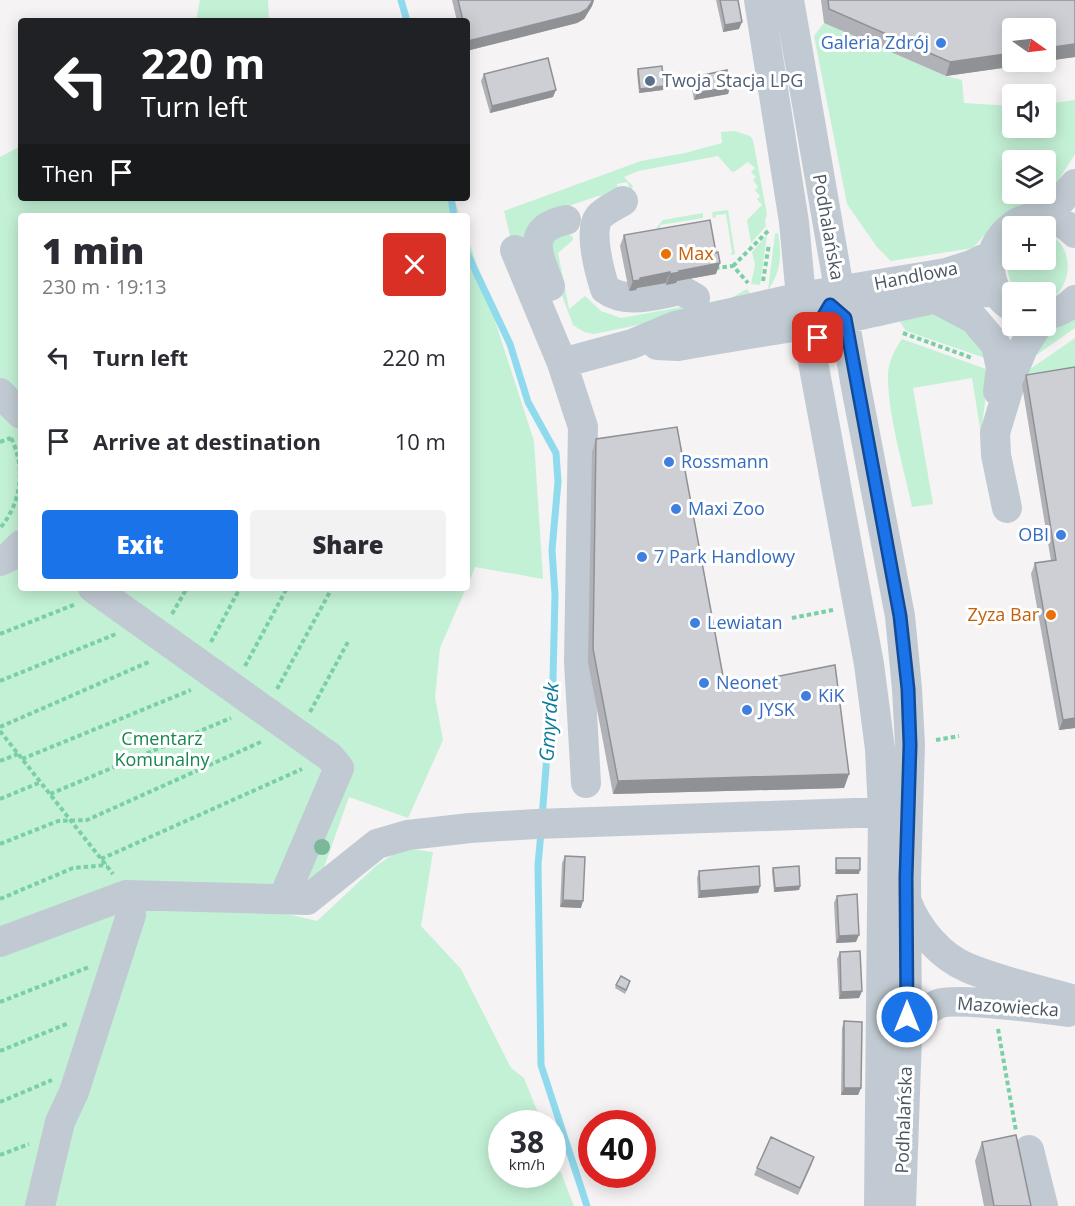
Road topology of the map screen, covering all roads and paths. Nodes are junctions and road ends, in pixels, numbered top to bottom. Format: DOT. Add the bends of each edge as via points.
graph roads {
  1 [pos="759,0"];
  2 [pos="789,0"];
  3 [pos="1075,184"];
  4 [pos="623,201"];
  5 [pos="1047,216"];
  6 [pos="566,220"];
  7 [pos="1056,220"];
  8 [pos="783,225"];
  9 [pos="1075,233"];
  10 [pos="1002,235"];
  11 [pos="830,237"];
  12 [pos="515,250"];
  13 [pos="992,255"];
  14 [pos="734,266"];
  15 [pos="715,268"];
  16 [pos="753,288"];
  17 [pos="1002,297"];
  18 [pos="695,298"];
  19 [pos="936,299"];
  20 [pos="1002,299"];
  21 [pos="1075,300"];
  22 [pos="823,307"];
  23 [pos="891,307"];
  24 [pos="1056,313"];
  25 [pos="768,330"];
  26 [pos="1002,332"];
  27 [pos="1031,336"];
  28 [pos="632,344"];
  29 [pos="570,361"];
  30 [pos="991,364"];
  31 [pos="815,370"];
  32 [pos="856,387"];
  33 [pos="0,393"];
  34 [pos="12,427"];
  35 [pos="995,433"];
  36 [pos="0,442"];
  37 [pos="18,457"];
  38 [pos="18,493"];
  39 [pos="1007,508"];
  40 [pos="0,528"];
  41 [pos="18,549"];
  42 [pos="0,561"];
  43 [pos="97,591"];
  44 [pos="239,591"];
  45 [pos="285,591"];
  46 [pos="330,591"];
  47 [pos="833,610"];
  48 [pos="792,618"];
  49 [pos="142,623"];
  50 [pos="0,634"];
  51 [pos="349,640"];
  52 [pos="174,646"];
  53 [pos="217,677"];
  54 [pos="0,681"];
  55 [pos="262,708"];
  56 [pos="0,729"];
  57 [pos="294,731"];
  58 [pos="959,736"];
  59 [pos="944,738"];
  60 [pos="18,754"];
  61 [pos="330,757"];
  62 [pos="22,759"];
  63 [pos="0,762"];
  64 [pos="41,782"];
  65 [pos="586,783"];
  66 [pos="50,794"];
  67 [pos="0,799"];
  68 [pos="883,812"];
  69 [pos="72,822"];
  70 [pos="0,844"];
  71 [pos="101,859"];
  72 [pos="107,865"];
  73 [pos="126,895"];
  74 [pos="0,899"];
  75 [pos="283,899"];
  76 [pos="906,899"];
  77 [pos="0,942"];
  78 [pos="881,946"];
  79 [pos="98,964"];
  80 [pos="967,968"];
  81 [pos="907,978"];
  82 [pos="1075,1000"];
  83 [pos="0,1002"];
  84 [pos="940,1003"];
  85 [pos="880,1009"];
  86 [pos="100,1010"];
  87 [pos="1075,1013"];
  88 [pos="998,1027"];
  89 [pos="907,1037"];
  90 [pos="0,1051"];
  91 [pos="82,1068"];
  92 [pos="0,1102"];
  93 [pos="1029,1150"];
  94 [pos="40,1206"];
  95 [pos="879,1206"];
  96 [pos="901,1206"];
  97 [pos="1043,1206"];
  1 -- 8 [label="street, Podhalańska"];
  2 -- 11 [label="street, Podhalańska"];
  3 -- 5 [label="street"];
  4 -- 18 [label="street" via="603,213 593,231 605,289 628,298 681,290"];
  6 -- 29 [label="street" via="542,230 537,252"];
  7 -- 9 [label="street"];
  8 -- 14 [label="path"];
  8 -- 22 [label="street, Podhalańska"];
  10 -- 13 [label="street"];
  11 -- 22 [label="street, Podhalańska"];
  11 -- 23 [label="street" via="853,268"];
  12 -- 29 [label="street"];
  13 -- 17 [label="street" via="992,280"];
  13 -- 23 [label="street, Handlowa" via="945,273"];
  14 -- 15 [label="path"];
  14 -- 16 [label="path"];
  19 -- 20 [label="street, Handlowa" via="978,292"];
  19 -- 23 [label="street, Handlowa"];
  19 -- 30 [label="street, Handlowa" via="974,319 996,345"];
  21 -- 24 [label="street"];
  22 -- 23 [label="street, Handlowa"];
  22 -- 25 [label="street"];
  22 -- 28 [label="street" via="675,326"];
  22 -- 31 [label="street, Podhalańska"];
  22 -- 32 [label="street, Podhalańska"];
  23 -- 30 [label="path"];
  23 -- 32 [label="street" via="864,345"];
  25 -- 28 [label="street" via="678,346"];
  25 -- 31 [label="street" via="792,343"];
  26 -- 30 [label="street"];
  27 -- 35 [label="street" via="1015,367"];
  28 -- 29 [label="street"];
  29 -- 65 [label="street" via="583,427 579,662"];
  30 -- 35 [label="street"];
  31 -- 68 [label="street, Podhalańska" via="869,664"];
  32 -- 76 [label="street, Podhalańska" via="900,616 908,689"];
  33 -- 34 [label="street"];
  34 -- 36 [label="path"];
  34 -- 37 [label="path"];
  35 -- 39 [label="street"];
  38 -- 40 [label="path"];
  41 -- 42 [label="street"];
  43 -- 49 [label="street"];
  43 -- 50 [label="path"];
  44 -- 53 [label="path"];
  45 -- 53 [label="path"];
  46 -- 55 [label="path"];
  47 -- 48 [label="path"];
  49 -- 52 [label="street"];
  49 -- 54 [label="path"];
  51 -- 57 [label="path"];
  52 -- 53 [label="street"];
  52 -- 56 [label="path" via="167,653"];
  53 -- 55 [label="street"];
  53 -- 62 [label="path"];
  55 -- 57 [label="street"];
  55 -- 66 [label="path"];
  56 -- 60 [label="path"];
  57 -- 61 [label="street"];
  57 -- 69 [label="path" via="87,820"];
  58 -- 59 [label="path"];
  60 -- 62 [label="path"];
  60 -- 63 [label="path"];
  61 -- 71 [label="path"];
  61 -- 75 [label="street" via="339,768"];
  62 -- 64 [label="path"];
  64 -- 66 [label="path"];
  64 -- 67 [label="path"];
  66 -- 69 [label="path"];
  68 -- 75 [label="street" via="545,824 408,835 376,844 307,900"];
  68 -- 78 [label="street, Podhalańska"];
  69 -- 70 [label="path" via="58,821"];
  69 -- 71 [label="path"];
  71 -- 72 [label="path"];
  72 -- 73 [label="path"];
  72 -- 74 [label="path" via="73,868"];
  73 -- 75 [label="street"];
  73 -- 77 [label="street"];
  73 -- 86 [label="street" via="131,915"];
  76 -- 80 [label="street, Mazowiecka" via="920,928 936,946"];
  76 -- 81 [label="street, Podhalańska"];
  78 -- 81 [label="street, Mazowiecka" via="895,970"];
  78 -- 85 [label="street, Podhalańska"];
  79 -- 83 [label="path"];
  80 -- 81 [label="street, Mazowiecka" via="934,968"];
  80 -- 82 [label="street, Mazowiecka"];
  81 -- 84 [label="street, Mazowiecka"];
  81 -- 85 [label="street, Mazowiecka" via="888,990"];
  81 -- 89 [label="street, Podhalańska"];
  84 -- 87 [label="street, Mazowiecka"];
  84 -- 89 [label="street, Mazowiecka" via="926,1011"];
  85 -- 95 [label="street, Podhalańska"];
  86 -- 90 [label="path"];
  86 -- 91 [label="street"];
  88 -- 93 [label="path" via="1018,1141"];
  89 -- 96 [label="street, Podhalańska"];
  91 -- 92 [label="path"];
  91 -- 94 [label="street" via="60,1122"];
  93 -- 97 [label="street"];
}
